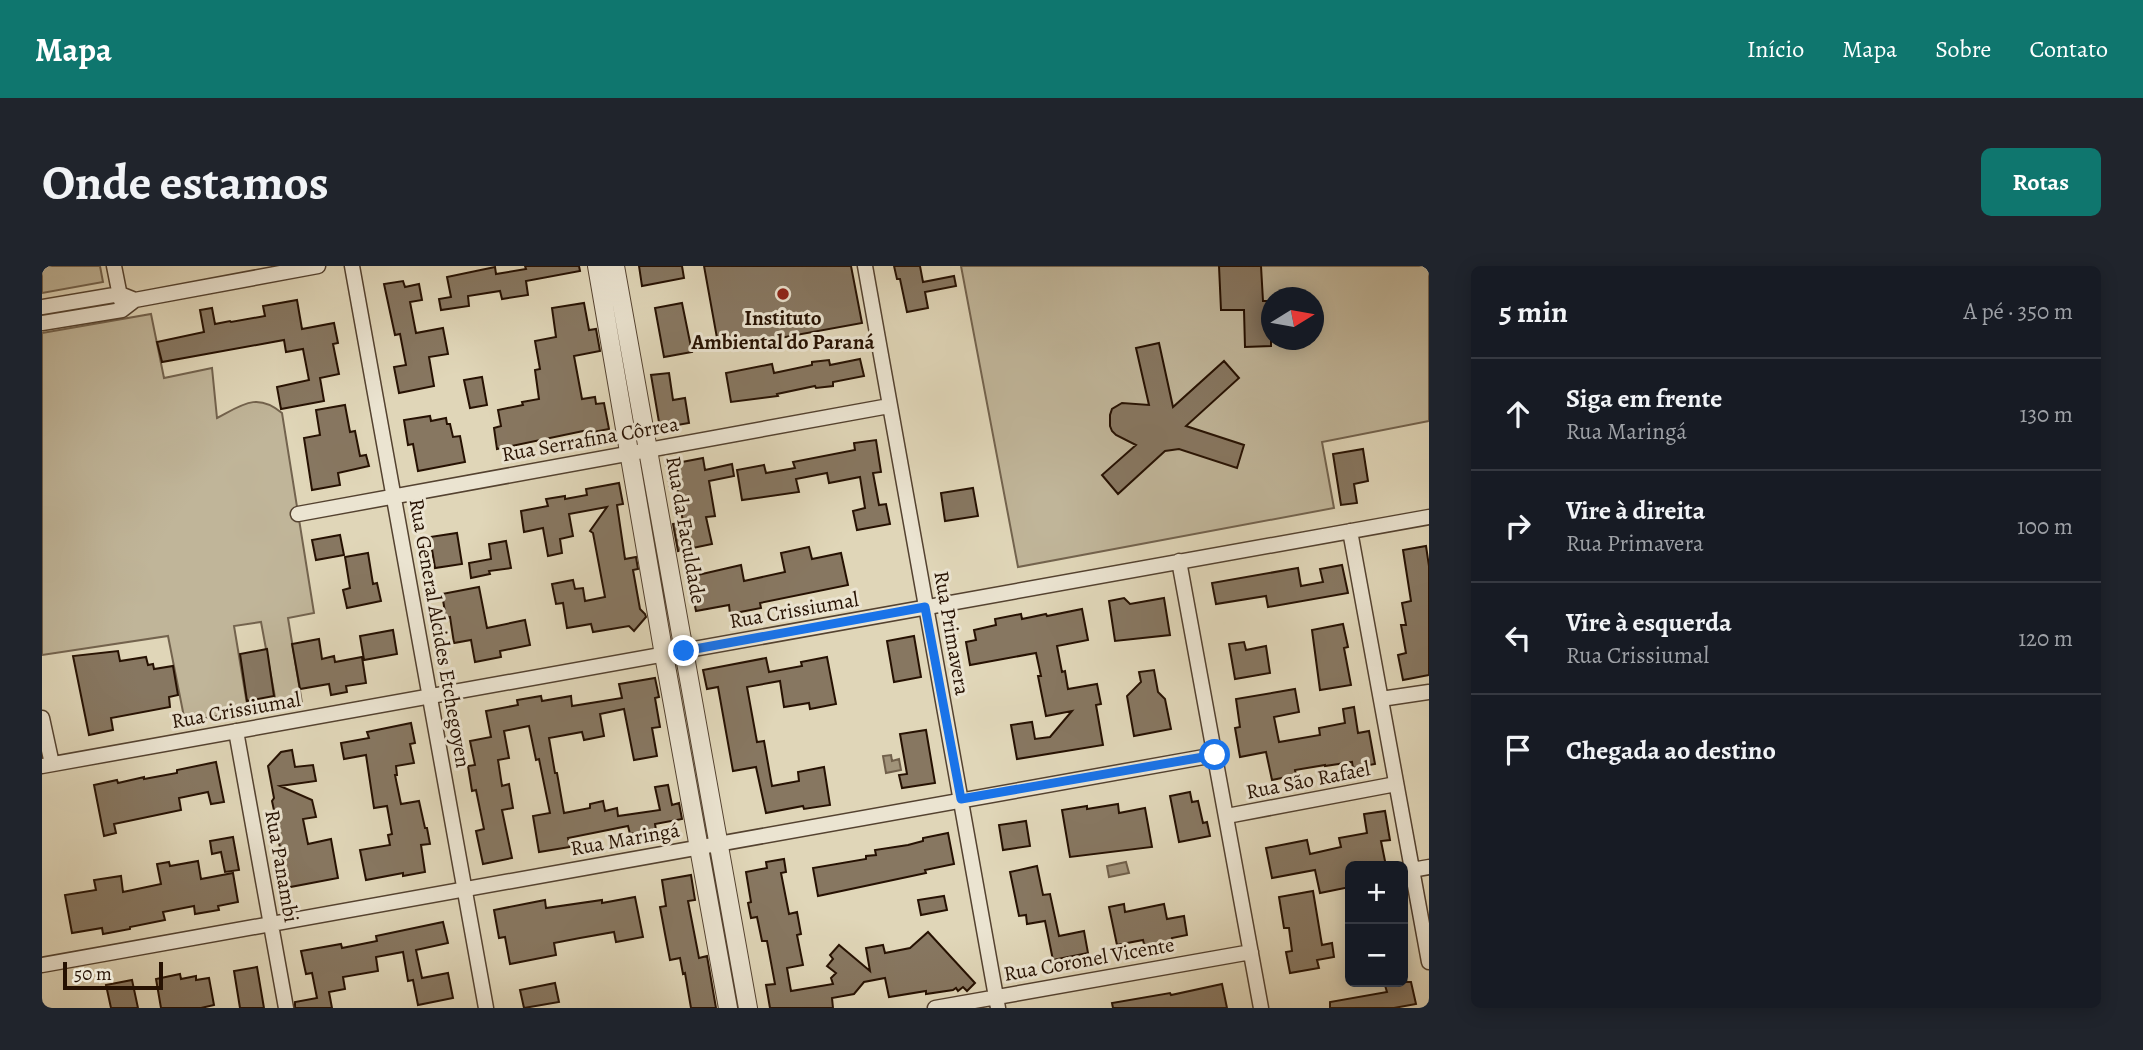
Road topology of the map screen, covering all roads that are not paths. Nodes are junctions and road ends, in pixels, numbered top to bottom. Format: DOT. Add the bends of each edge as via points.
graph roads {
  1 [pos="114,266"];
  2 [pos="318,266"];
  3 [pos="352,266"];
  4 [pos="597,266"];
  5 [pos="615,266"];
  6 [pos="865,266"];
  7 [pos="120,294"];
  8 [pos="135,300"];
  9 [pos="42,307"];
  10 [pos="122,310"];
  11 [pos="42,323"];
  12 [pos="889,406"];
  13 [pos="648,450"];
  14 [pos="629,454"];
  15 [pos="394,497"];
  16 [pos="298,514"];
  17 [pos="1429,517"];
  18 [pos="1350,531"];
  19 [pos="1178,561"];
  20 [pos="925,607"];
  21 [pos="684,651"];
  22 [pos="664,655"];
  23 [pos="1429,692"];
  24 [pos="430,696"];
  25 [pos="1381,699"];
  26 [pos="42,718"];
  27 [pos="236,731"];
  28 [pos="1215,755"];
  29 [pos="47,765"];
  30 [pos="1396,784"];
  31 [pos="961,799"];
  32 [pos="1227,816"];
  33 [pos="719,843"];
  34 [pos="700,848"];
  35 [pos="1429,867"];
  36 [pos="1412,870"];
  37 [pos="465,889"];
  38 [pos="271,924"];
  39 [pos="1251,952"];
  40 [pos="1429,962"];
  41 [pos="42,965"];
  42 [pos="997,1002"];
  43 [pos="286,1008"];
  44 [pos="486,1008"];
  45 [pos="728,1008"];
  46 [pos="748,1008"];
  47 [pos="935,1008"];
  48 [pos="1261,1008"];
  1 -- 7 [label="street"];
  2 -- 8 [label="street"];
  3 -- 15 [label="street, Rua General Alcides Etchegoyen"];
  4 -- 14 [label="street, Rua da Faculdade"];
  5 -- 13 [label="street, Rua da Faculdade"];
  6 -- 12 [label="street, Rua Primavera"];
  7 -- 8 [label="street"];
  7 -- 9 [label="street"];
  7 -- 10 [label="street"];
  8 -- 10 [label="street"];
  10 -- 11 [label="street"];
  12 -- 13 [label="street, Rua Serrafina Côrrea"];
  12 -- 20 [label="street, Rua Primavera"];
  13 -- 14 [label="street, Rua Serrafina Côrrea"];
  13 -- 21 [label="street, Rua da Faculdade"];
  14 -- 15 [label="street, Rua Serrafina Côrrea"];
  14 -- 22 [label="street, Rua da Faculdade"];
  15 -- 16 [label="street, Rua Serrafina Côrrea"];
  15 -- 24 [label="street, Rua General Alcides Etchegoyen"];
  17 -- 18 [label="street, Rua Crissiumal"];
  18 -- 19 [label="street, Rua Crissiumal"];
  18 -- 25 [label="street"];
  19 -- 20 [label="street, Rua Crissiumal"];
  19 -- 28 [label="street"];
  20 -- 21 [label="street, Rua Crissiumal"];
  20 -- 31 [label="street, Rua Primavera"];
  21 -- 22 [label="street, Rua Crissiumal"];
  21 -- 33 [label="street, Rua da Faculdade"];
  22 -- 24 [label="street, Rua Crissiumal"];
  22 -- 34 [label="street, Rua da Faculdade"];
  23 -- 25 [label="street"];
  24 -- 27 [label="street, Rua Crissiumal"];
  24 -- 37 [label="street, Rua General Alcides Etchegoyen"];
  25 -- 30 [label="street"];
  26 -- 29 [label="street"];
  27 -- 29 [label="street, Rua Crissiumal"];
  27 -- 38 [label="street, Rua Panambi"];
  28 -- 31 [label="street, Rua Maringá"];
  28 -- 32 [label="street"];
  30 -- 32 [label="street, Rua São Rafael"];
  30 -- 36 [label="street"];
  31 -- 33 [label="street, Rua Maringá"];
  31 -- 42 [label="street, Rua Primavera"];
  32 -- 39 [label="street"];
  33 -- 34 [label="street, Rua Maringá"];
  33 -- 46 [label="street, Rua da Faculdade"];
  34 -- 37 [label="street, Rua Maringá"];
  34 -- 45 [label="street, Rua da Faculdade"];
  35 -- 36 [label="street"];
  36 -- 40 [label="street"];
  37 -- 38 [label="street, Rua Maringá"];
  37 -- 44 [label="street, Rua General Alcides Etchegoyen"];
  38 -- 41 [label="street, Rua Maringá"];
  38 -- 43 [label="street, Rua Panambi"];
  39 -- 42 [label="street, Rua Coronel Vicente"];
  39 -- 48 [label="street"];
  42 -- 47 [label="street, Rua Coronel Vicente"];
}
